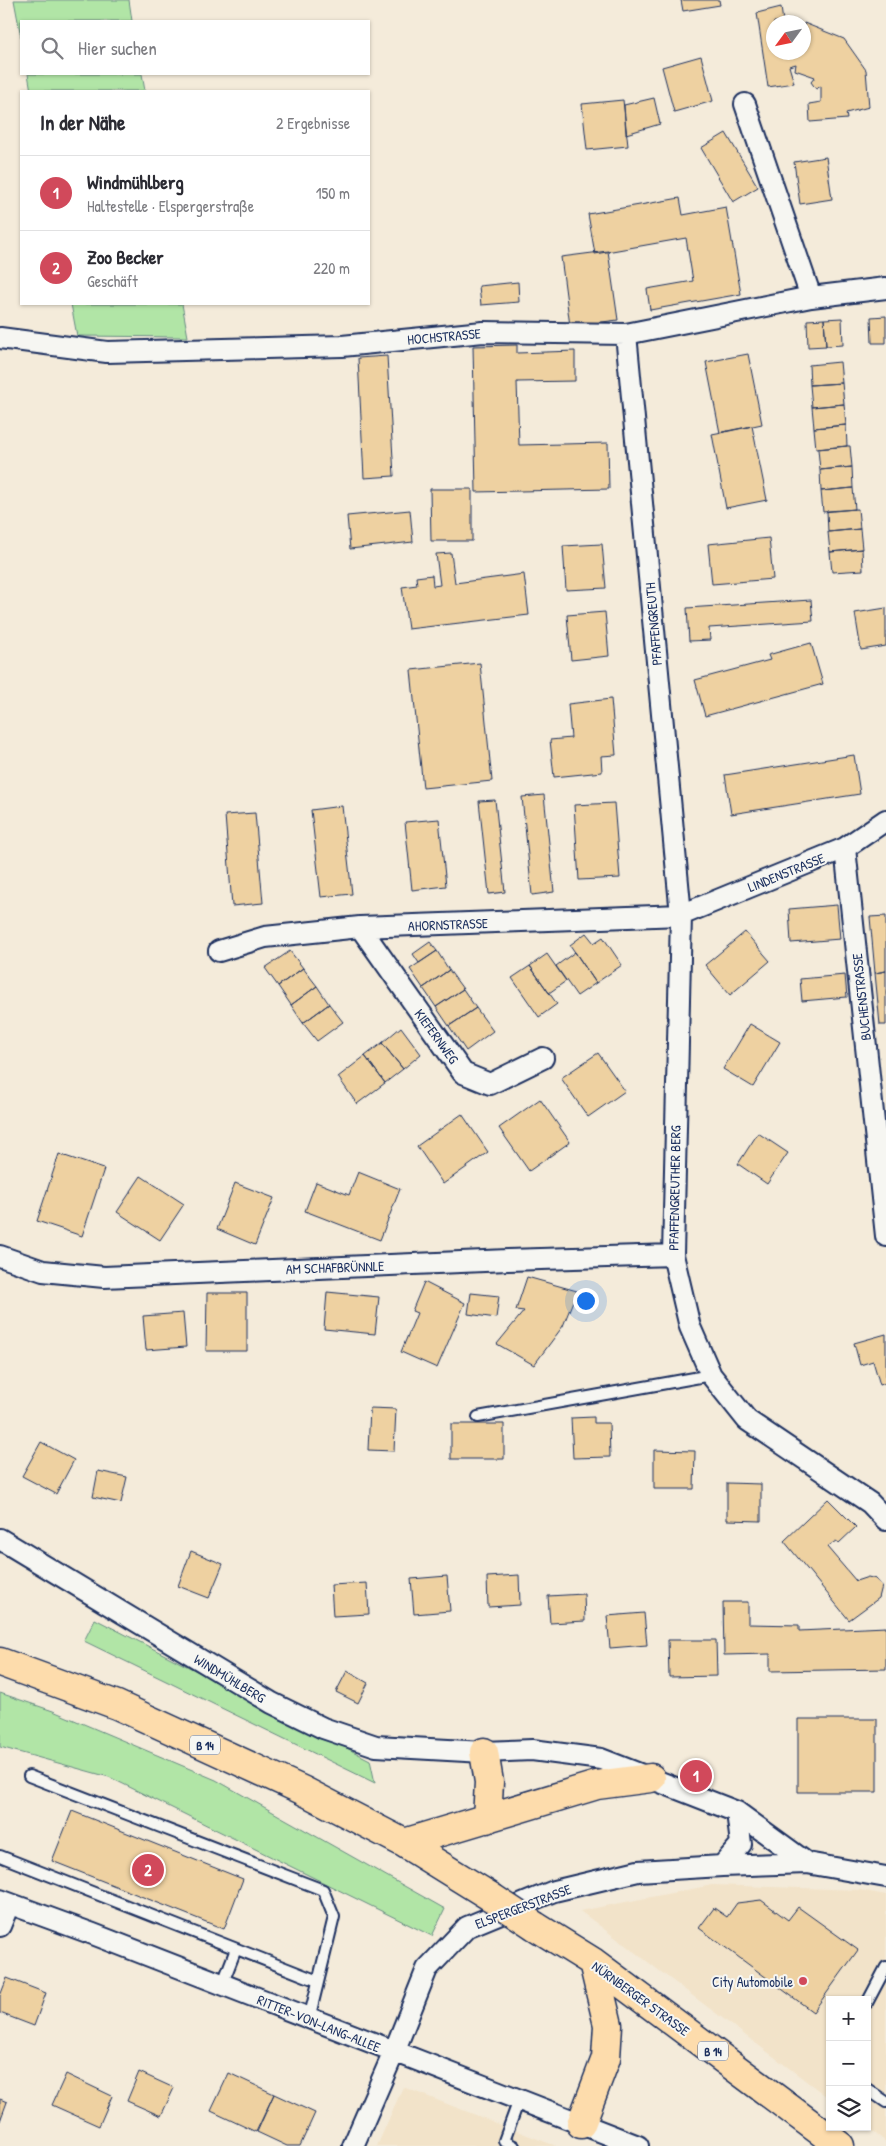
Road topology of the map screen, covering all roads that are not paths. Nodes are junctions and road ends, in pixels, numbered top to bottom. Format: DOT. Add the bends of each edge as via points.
graph roads {
  1 [pos="745,104"];
  2 [pos="886,288"];
  3 [pos="811,297"];
  4 [pos="626,334"];
  5 [pos="0,338"];
  6 [pos="886,820"];
  7 [pos="845,848"];
  8 [pos="681,914"];
  9 [pos="360,927"];
  10 [pos="219,951"];
  11 [pos="543,1058"];
  12 [pos="886,1236"];
  13 [pos="673,1255"];
  14 [pos="0,1256"];
  15 [pos="711,1375"];
  16 [pos="478,1417"];
  17 [pos="886,1520"];
  18 [pos="0,1539"];
  19 [pos="0,1662"];
  20 [pos="484,1752"];
  21 [pos="29,1776"];
  22 [pos="651,1778"];
  23 [pos="737,1812"];
  24 [pos="487,1819"];
  25 [pos="404,1844"];
  26 [pos="0,1856"];
  27 [pos="807,1863"];
  28 [pos="722,1866"];
  29 [pos="886,1877"];
  30 [pos="5,1902"];
  31 [pos="0,1926"];
  32 [pos="236,1949"];
  33 [pos="593,1962"];
  34 [pos="886,1967"];
  35 [pos="318,1981"];
  36 [pos="222,1985"];
  37 [pos="871,1996"];
  38 [pos="309,2019"];
  39 [pos="394,2052"];
  40 [pos="871,2091"];
  41 [pos="518,2100"];
  42 [pos="886,2102"];
  43 [pos="581,2124"];
  44 [pos="352,2146"];
  45 [pos="514,2146"];
  46 [pos="638,2146"];
  47 [pos="840,2146"];
  1 -- 3 [label="street"];
  2 -- 3 [label="street, HOCHSTRASSE"];
  3 -- 4 [label="street, HOCHSTRASSE"];
  4 -- 5 [label="street, HOCHSTRASSE" via="483,332 342,346 107,352"];
  4 -- 8 [label="street, PFAFFENGREUTH"];
  6 -- 7 [label="street, LINDENSTRASSE"];
  7 -- 8 [label="street, LINDENSTRASSE"];
  7 -- 12 [label="street, BUCHENSTRASSE"];
  8 -- 9 [label="street, AHORNSTRASSE"];
  8 -- 13 [label="street, PFAFFENGREUTHER BERG"];
  9 -- 10 [label="street, AHORNSTRASSE" via="265,937"];
  9 -- 11 [label="street, KIEFERNWEG" via="462,1073 490,1084"];
  13 -- 14 [label="street, AM SCHAFBRÜNNLE" via="104,1278 43,1271"];
  13 -- 15 [label="street, PFAFFENGREUTHER BERG" via="690,1327"];
  15 -- 16 [label="lane"];
  15 -- 17 [label="street, PFAFFENGREUTHER BERG" via="747,1420 870,1504"];
  18 -- 20 [label="street, WINDMÜHLBERG" via="272,1703 324,1728 376,1746"];
  19 -- 25 [label="main road, B 14" via="117,1705 302,1790"];
  20 -- 22 [label="street, WINDMÜHLBERG" via="532,1750 601,1760"];
  20 -- 24 [label="main road" via="488,1782"];
  21 -- 35 [label="lane" via="323,1890 334,1917"];
  22 -- 23 [label="street, WINDMÜHLBERG"];
  22 -- 24 [label="main road" via="597,1785"];
  23 -- 27 [label="street, WINDMÜHLBERG"];
  23 -- 28 [label="street" via="741,1844"];
  24 -- 25 [label="main road"];
  25 -- 33 [label="main road, NÜRNBERGER STRASSE / B 14, bridge"];
  26 -- 32 [label="lane"];
  27 -- 28 [label="street, ELSPERGERSTRASSE"];
  27 -- 29 [label="street, ELSPERGERSTRASSE"];
  28 -- 39 [label="street, ELSPERGERSTRASSE" via="638,1871 554,1891 467,1927 427,1968"];
  30 -- 31 [label="street"];
  30 -- 36 [label="street, RITTER-VON-LANG-ALLEE"];
  32 -- 35 [label="lane"];
  32 -- 36 [label="lane"];
  33 -- 43 [label="main road" via="608,2025 606,2058"];
  33 -- 47 [label="main road, NÜRNBERGER STRASSE / B 14"];
  34 -- 37 [label="lane"];
  35 -- 38 [label="lane"];
  36 -- 38 [label="street, RITTER-VON-LANG-ALLEE"];
  38 -- 39 [label="street, RITTER-VON-LANG-ALLEE"];
  39 -- 41 [label="street, RITTER-VON-LANG-ALLEE"];
  39 -- 44 [label="street, ELSPERGERSTRASSE"];
  40 -- 42 [label="lane"];
  41 -- 43 [label="street, RITTER-VON-LANG-ALLEE"];
  41 -- 45 [label="lane" via="504,2141"];
  43 -- 46 [label="street, RITTER-VON-LANG-ALLEE"];
}
